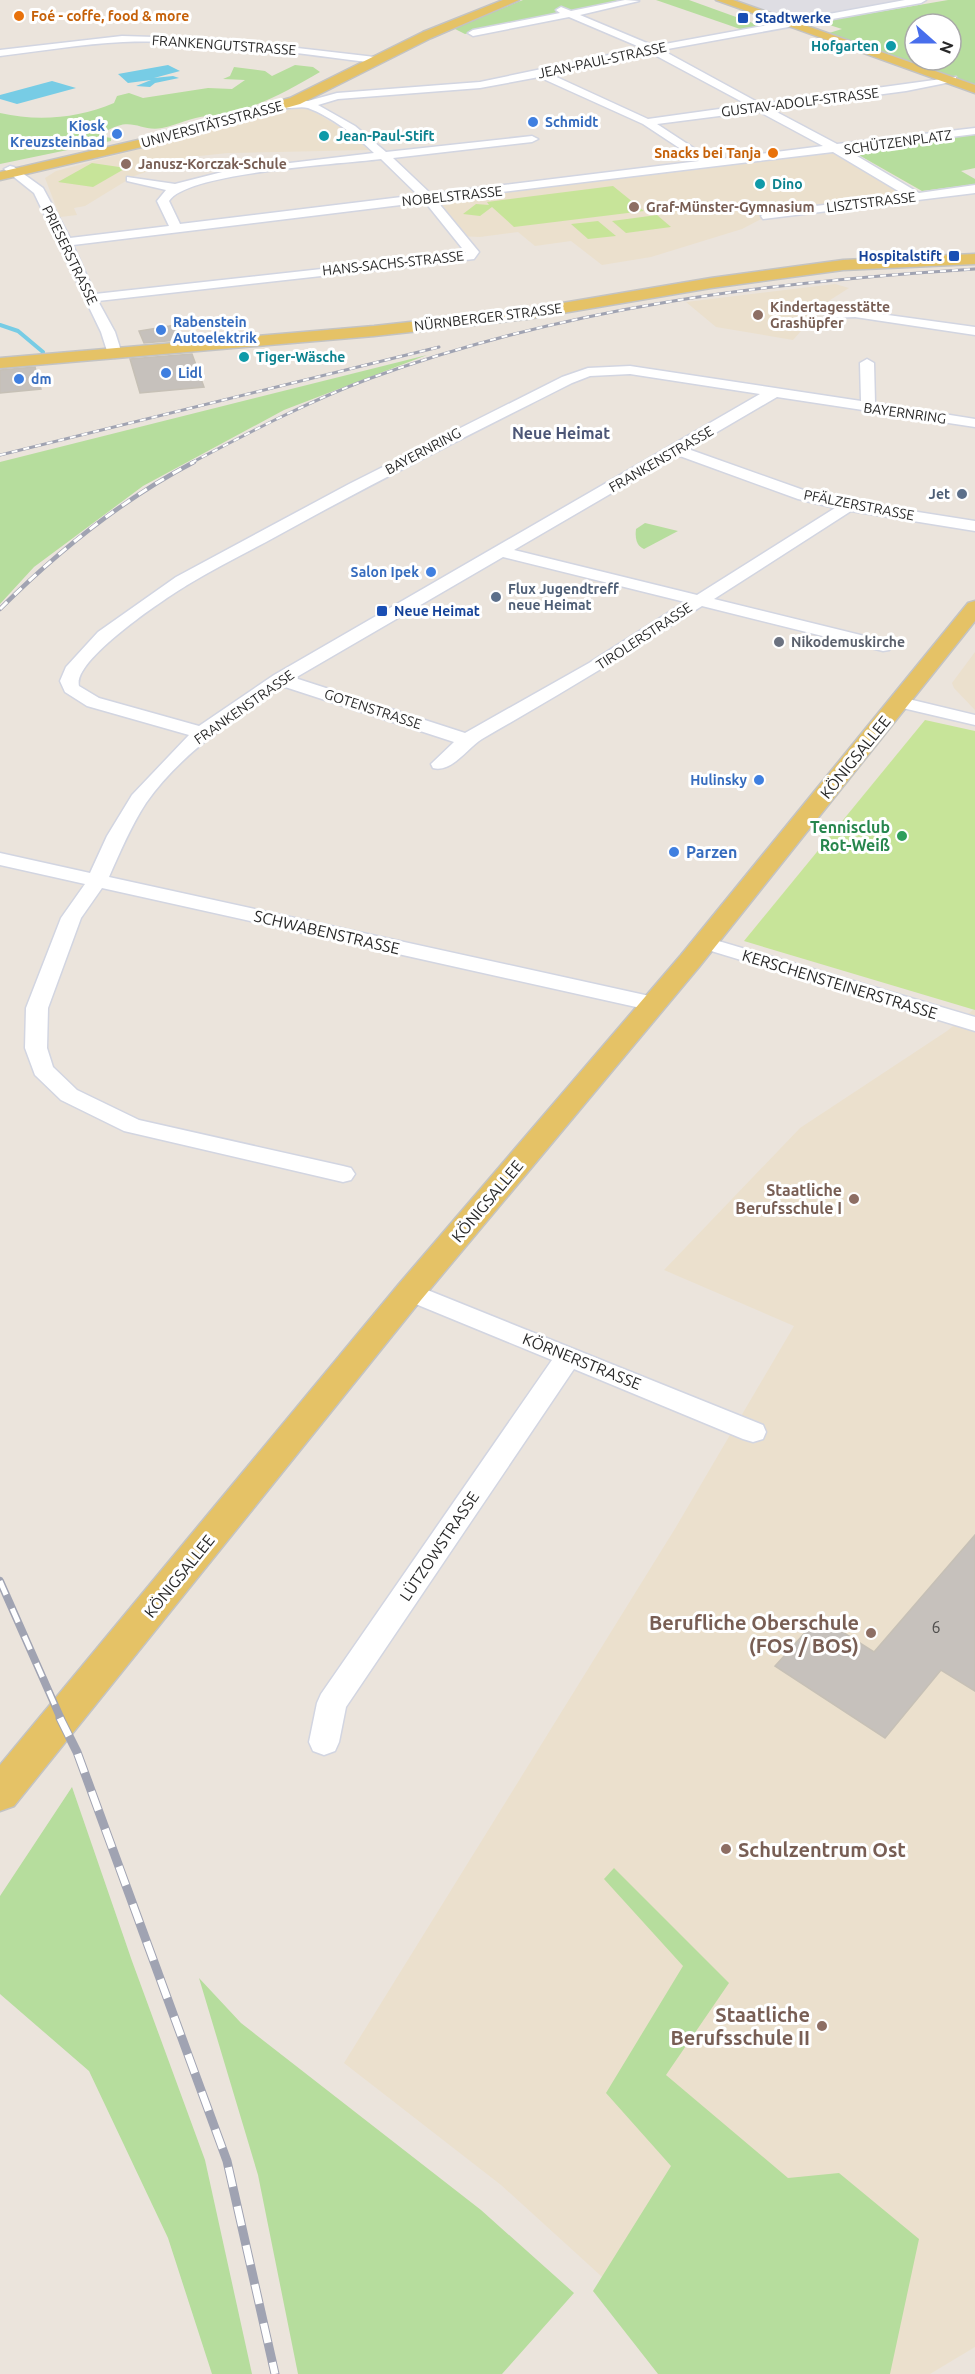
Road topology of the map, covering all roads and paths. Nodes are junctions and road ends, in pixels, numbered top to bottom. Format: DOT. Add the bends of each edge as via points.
graph roads {
  1 [pos="491,0"];
  2 [pos="513,0"];
  3 [pos="710,0"];
  4 [pos="722,0"];
  5 [pos="921,0"];
  6 [pos="634,1"];
  7 [pos="737,7"];
  8 [pos="565,12"];
  9 [pos="790,23"];
  10 [pos="473,33"];
  11 [pos="652,49"];
  12 [pos="0,53"];
  13 [pos="361,58"];
  14 [pos="375,60"];
  15 [pos="539,74"];
  16 [pos="952,79"];
  17 [pos="975,89"];
  18 [pos="309,104"];
  19 [pos="282,105"];
  20 [pos="759,108"];
  21 [pos="647,122"];
  22 [pos="975,131"];
  23 [pos="532,139"];
  24 [pos="837,149"];
  25 [pos="382,157"];
  26 [pos="711,164"];
  27 [pos="7,172"];
  28 [pos="130,179"];
  29 [pos="175,188"];
  30 [pos="975,189"];
  31 [pos="916,196"];
  32 [pos="428,198"];
  33 [pos="767,216"];
  34 [pos="176,228"];
  35 [pos="66,242"];
  36 [pos="975,259"];
  37 [pos="90,298"];
  38 [pos="832,315"];
  39 [pos="975,331"];
  40 [pos="115,354"];
  41 [pos="0,363"];
  42 [pos="867,363"];
  43 [pos="773,393"];
  44 [pos="867,407"];
  45 [pos="975,423"];
  46 [pos="677,450"];
  47 [pos="848,506"];
  48 [pos="975,526"];
  49 [pos="500,552"];
  50 [pos="700,599"];
  51 [pos="975,607"];
  52 [pos="883,646"];
  53 [pos="280,679"];
  54 [pos="900,702"];
  55 [pos="975,720"];
  56 [pos="202,733"];
  57 [pos="466,740"];
  58 [pos="440,764"];
  59 [pos="0,859"];
  60 [pos="96,881"];
  61 [pos="705,943"];
  62 [pos="654,1004"];
  63 [pos="975,1024"];
  64 [pos="343,1174"];
  65 [pos="410,1292"];
  66 [pos="569,1356"];
  67 [pos="753,1432"];
  68 [pos="324,1742"];
  69 [pos="0,1794"];
  1 -- 13 [label="main road, UNIVERSITÄTSSTRASSE"];
  2 -- 14 [label="main road, UNIVERSITÄTSSTRASSE"];
  3 -- 7 [label="main road"];
  4 -- 7 [label="main road"];
  5 -- 9 [label="street, JEAN-PAUL-STRASSE"];
  6 -- 8 [label="street"];
  7 -- 9 [label="main road"];
  8 -- 10 [label="street"];
  8 -- 11 [label="street"];
  9 -- 11 [label="street, JEAN-PAUL-STRASSE"];
  9 -- 16 [label="main road"];
  11 -- 15 [label="street, JEAN-PAUL-STRASSE"];
  11 -- 20 [label="street"];
  12 -- 13 [label="street, FRANKENGUTSTRASSE" via="122,39 159,39"];
  13 -- 14 [label="street, FRANKENGUTSTRASSE"];
  13 -- 27 [label="main road, UNIVERSITÄTSSTRASSE" via="292,95 257,108"];
  14 -- 19 [label="main road, UNIVERSITÄTSSTRASSE"];
  15 -- 18 [label="street, JEAN-PAUL-STRASSE" via="480,85 337,96"];
  15 -- 21 [label="street"];
  16 -- 17 [label="main road"];
  16 -- 20 [label="street, GUSTAV-ADOLF-STRASSE"];
  18 -- 19 [label="street, JEAN-PAUL-STRASSE"];
  18 -- 25 [label="street, HANS-SACHS-STRASSE" via="351,128"];
  19 -- 27 [label="main road, UNIVERSITÄTSSTRASSE" via="154,140"];
  20 -- 21 [label="street, GUSTAV-ADOLF-STRASSE"];
  20 -- 24 [label="street"];
  21 -- 26 [label="street"];
  22 -- 24 [label="street, SCHÜTZENPLATZ"];
  23 -- 25 [label="street"];
  24 -- 26 [label="street, NOBELSTRASSE"];
  24 -- 31 [label="street, SCHÜTZENPLATZ"];
  25 -- 29 [label="street" via="230,174"];
  25 -- 32 [label="street, HANS-SACHS-STRASSE"];
  26 -- 32 [label="street, NOBELSTRASSE"];
  27 -- 35 [label="street, PRIESERSTRASSE" via="39,191"];
  28 -- 29 [label="street"];
  29 -- 34 [label="street" via="163,201"];
  30 -- 31 [label="street, LISZTSTRASSE"];
  31 -- 33 [label="street, LISZTSTRASSE"];
  32 -- 34 [label="street, NOBELSTRASSE"];
  32 -- 37 [label="street, HANS-SACHS-STRASSE" via="473,252 470,256"];
  34 -- 35 [label="street, NOBELSTRASSE"];
  35 -- 37 [label="street, PRIESERSTRASSE"];
  36 -- 40 [label="main road, NÜRNBERGER STRASSE" via="843,265 517,315"];
  37 -- 40 [label="street, PRIESERSTRASSE"];
  38 -- 39 [label="street" via="855,313"];
  40 -- 41 [label="main road, NÜRNBERGER STRASSE"];
  42 -- 44 [label="street"];
  43 -- 44 [label="street, BAYERNRING"];
  43 -- 46 [label="street, FRANKENSTRASSE"];
  43 -- 56 [label="street, BAYERNRING" via="630,370 588,372 567,380 446,439 182,581 104,636 72,671 71,688 93,702"];
  44 -- 45 [label="street, BAYERNRING"];
  46 -- 47 [label="street, PFÄLZERSTRASSE" via="804,496"];
  46 -- 49 [label="street, FRANKENSTRASSE"];
  47 -- 48 [label="street, PFÄLZERSTRASSE"];
  47 -- 50 [label="street, TIROLERSTRASSE"];
  49 -- 50 [label="street"];
  49 -- 53 [label="street, FRANKENSTRASSE"];
  50 -- 52 [label="street"];
  50 -- 57 [label="street, TIROLERSTRASSE" via="604,662"];
  51 -- 54 [label="main road, KÖNIGSALLEE"];
  53 -- 56 [label="street, FRANKENSTRASSE"];
  53 -- 57 [label="street, GOTENSTRASSE"];
  54 -- 55 [label="street"];
  54 -- 61 [label="main road, KÖNIGSALLEE"];
  56 -- 60 [label="street, FRANKENSTRASSE" via="139,799"];
  57 -- 58 [label="street, TIROLERSTRASSE"];
  59 -- 60 [label="street, SCHWABENSTRASSE"];
  60 -- 62 [label="street, SCHWABENSTRASSE"];
  60 -- 64 [label="street, FRANKENSTRASSE" via="71,918 37,1008 36,1048 43,1070 69,1095 132,1126"];
  61 -- 62 [label="main road, KÖNIGSALLEE"];
  61 -- 63 [label="street, KERSCHENSTEINERSTRASSE"];
  62 -- 65 [label="main road, KÖNIGSALLEE"];
  65 -- 66 [label="street, KÖRNERSTRASSE"];
  65 -- 69 [label="main road, KÖNIGSALLEE"];
  66 -- 67 [label="street, KÖRNERSTRASSE"];
  66 -- 68 [label="street, LÜTZOWSTRASSE" via="332,1703"];
}
